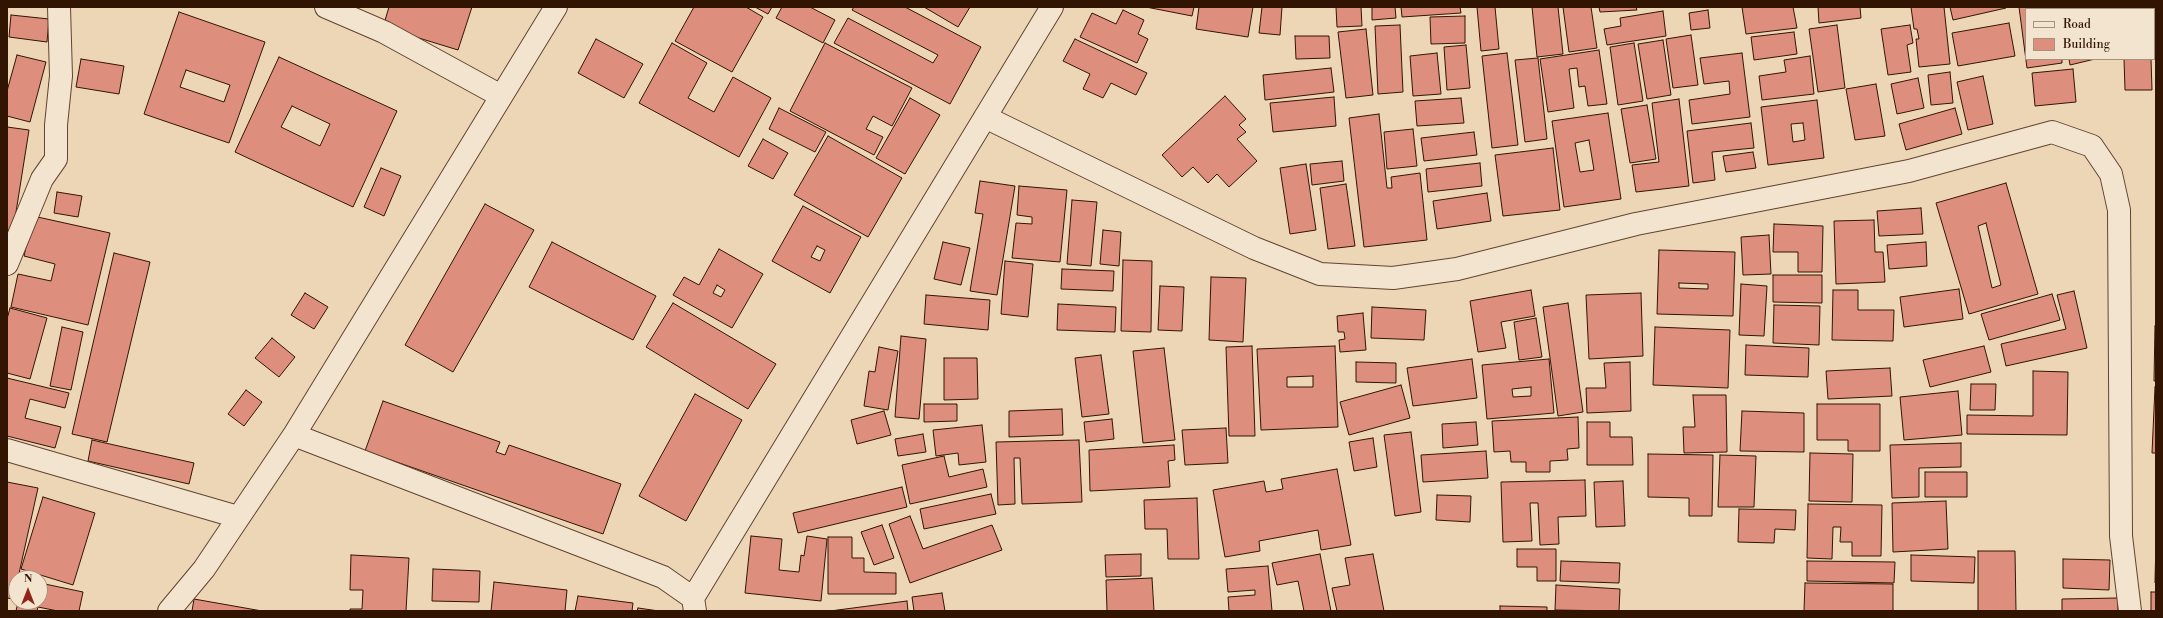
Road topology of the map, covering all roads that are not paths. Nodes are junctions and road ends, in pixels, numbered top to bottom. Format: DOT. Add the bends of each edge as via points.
graph roads {
  1 [pos="59,7"];
  2 [pos="326,7"];
  3 [pos="556,7"];
  4 [pos="1052,7"];
  5 [pos="501,96"];
  6 [pos="985,117"];
  7 [pos="7,264"];
  8 [pos="294,434"];
  9 [pos="7,450"];
  10 [pos="238,517"];
  11 [pos="694,605"];
  12 [pos="169,611"];
  13 [pos="2130,611"];
  1 -- 7 [label="street" via="61,76 56,125 56,159 42,180"];
  2 -- 5 [label="street" via="384,32"];
  3 -- 5 [label="street"];
  4 -- 6 [label="street"];
  5 -- 8 [label="street"];
  6 -- 11 [label="street"];
  6 -- 13 [label="street" via="1254,248 1320,274 1393,278 1457,269 1636,224 1908,171 2052,132 2092,146 2111,174 2119,210 2121,536"];
  8 -- 10 [label="street"];
  8 -- 11 [label="street" via="663,577"];
  9 -- 10 [label="street"];
  10 -- 12 [label="street" via="204,570"];
}
